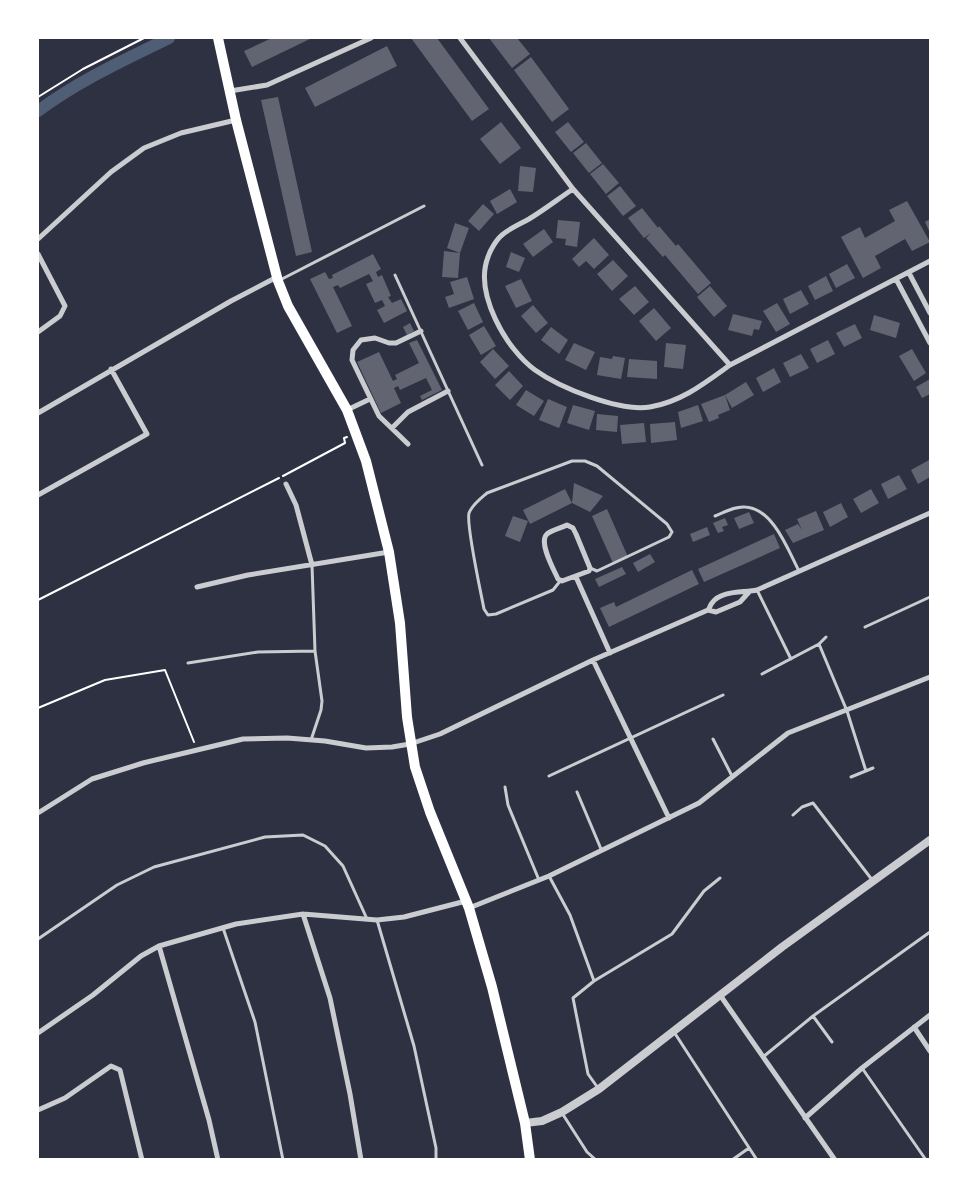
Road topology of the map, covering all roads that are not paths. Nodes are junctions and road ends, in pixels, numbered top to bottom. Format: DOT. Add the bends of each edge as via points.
graph roads {
  1 [pos="218,38"];
  2 [pos="371,38"];
  3 [pos="460,38"];
  4 [pos="230,91"];
  5 [pos="236,120"];
  6 [pos="573,189"];
  7 [pos="424,206"];
  8 [pos="38,239"];
  9 [pos="38,254"];
  10 [pos="930,261"];
  11 [pos="909,273"];
  12 [pos="395,275"];
  13 [pos="277,279"];
  14 [pos="896,279"];
  15 [pos="930,313"];
  16 [pos="421,331"];
  17 [pos="38,332"];
  18 [pos="930,343"];
  19 [pos="730,365"];
  20 [pos="111,369"];
  21 [pos="448,391"];
  22 [pos="370,399"];
  23 [pos="347,410"];
  24 [pos="38,413"];
  25 [pos="392,428"];
  26 [pos="408,444"];
  27 [pos="482,465"];
  28 [pos="286,484"];
  29 [pos="38,495"];
  30 [pos="930,513"];
  31 [pos="715,516"];
  32 [pos="389,552"];
  33 [pos="312,566"];
  34 [pos="590,568"];
  35 [pos="799,571"];
  36 [pos="576,577"];
  37 [pos="561,580"];
  38 [pos="197,587"];
  39 [pos="757,590"];
  40 [pos="749,592"];
  41 [pos="930,597"];
  42 [pos="708,610"];
  43 [pos="865,627"];
  44 [pos="826,637"];
  45 [pos="819,644"];
  46 [pos="315,651"];
  47 [pos="610,653"];
  48 [pos="594,660"];
  49 [pos="790,660"];
  50 [pos="188,663"];
  51 [pos="762,674"];
  52 [pos="930,677"];
  53 [pos="723,696"];
  54 [pos="847,711"];
  55 [pos="632,738"];
  56 [pos="713,739"];
  57 [pos="311,740"];
  58 [pos="410,744"];
  59 [pos="873,768"];
  60 [pos="866,771"];
  61 [pos="549,776"];
  62 [pos="732,777"];
  63 [pos="851,777"];
  64 [pos="505,787"];
  65 [pos="577,792"];
  66 [pos="38,813"];
  67 [pos="793,814"];
  68 [pos="669,818"];
  69 [pos="930,840"];
  70 [pos="601,850"];
  71 [pos="549,876"];
  72 [pos="720,878"];
  73 [pos="539,880"];
  74 [pos="873,881"];
  75 [pos="467,904"];
  76 [pos="304,914"];
  77 [pos="368,920"];
  78 [pos="377,920"];
  79 [pos="223,928"];
  80 [pos="930,932"];
  81 [pos="38,939"];
  82 [pos="159,946"];
  83 [pos="594,981"];
  84 [pos="720,995"];
  85 [pos="930,1015"];
  86 [pos="813,1016"];
  87 [pos="914,1027"];
  88 [pos="673,1032"];
  89 [pos="38,1033"];
  90 [pos="832,1042"];
  91 [pos="930,1051"];
  92 [pos="762,1058"];
  93 [pos="862,1068"];
  94 [pos="599,1088"];
  95 [pos="38,1110"];
  96 [pos="562,1112"];
  97 [pos="805,1118"];
  98 [pos="525,1123"];
  99 [pos="749,1148"];
  100 [pos="142,1160"];
  101 [pos="218,1160"];
  102 [pos="283,1160"];
  103 [pos="361,1160"];
  104 [pos="436,1160"];
  105 [pos="530,1160"];
  106 [pos="596,1160"];
  107 [pos="732,1160"];
  108 [pos="757,1160"];
  109 [pos="835,1160"];
  110 [pos="926,1160"];
  1 -- 4 [label="main road"];
  2 -- 4 [label="street" via="267,85"];
  3 -- 6 [label="street"];
  4 -- 5 [label="main road"];
  5 -- 8 [label="street" via="181,132 144,148 111,172"];
  5 -- 13 [label="main road"];
  6 -- 19 [label="street"];
  6 -- 19 [label="street" via="502,235 488,256 484,278 488,301 516,351 535,370 566,387 619,406 648,407 676,401"];
  7 -- 13 [label="lane"];
  9 -- 17 [label="street" via="65,306 60,316"];
  10 -- 11 [label="street"];
  11 -- 14 [label="street"];
  11 -- 15 [label="street"];
  12 -- 16 [label="lane"];
  13 -- 20 [label="street" via="230,300"];
  13 -- 23 [label="main road" via="288,306"];
  14 -- 18 [label="street"];
  14 -- 19 [label="street"];
  16 -- 21 [label="lane"];
  16 -- 22 [label="street" via="396,343 375,338 361,340 352,350 352,360"];
  20 -- 24 [label="street"];
  20 -- 29 [label="street" via="146,434"];
  21 -- 25 [label="street" via="408,412"];
  21 -- 27 [label="lane"];
  22 -- 23 [label="street"];
  22 -- 25 [label="street" via="379,416"];
  23 -- 32 [label="main road" via="366,460"];
  25 -- 26 [label="street"];
  28 -- 33 [label="street" via="296,505"];
  30 -- 35 [label="street"];
  31 -- 35 [label="lane" via="746,507 763,512 771,520"];
  32 -- 33 [label="street"];
  32 -- 58 [label="main road" via="400,624"];
  33 -- 38 [label="street" via="248,575"];
  33 -- 46 [label="lane"];
  34 -- 36 [label="street"];
  34 -- 37 [label="street" via="573,528 566,526 544,539 544,548"];
  34 -- 37 [label="lane" via="597,571 669,537 672,532 667,524 597,466 585,461 572,461 487,493 476,502 469,514 470,529 484,609 488,615 553,590"];
  35 -- 39 [label="street"];
  36 -- 37 [label="street"];
  36 -- 47 [label="street"];
  39 -- 40 [label="street"];
  39 -- 49 [label="lane"];
  40 -- 42 [label="street" via="740,602 716,612"];
  40 -- 42 [label="street" via="735,591 716,600"];
  41 -- 43 [label="lane"];
  42 -- 47 [label="street"];
  44 -- 45 [label="lane"];
  45 -- 49 [label="lane"];
  45 -- 54 [label="lane"];
  46 -- 50 [label="lane" via="258,652"];
  46 -- 57 [label="lane" via="322,710"];
  47 -- 48 [label="street"];
  48 -- 55 [label="street"];
  48 -- 58 [label="street" via="440,734"];
  49 -- 51 [label="lane"];
  52 -- 54 [label="street"];
  53 -- 55 [label="lane"];
  54 -- 60 [label="lane"];
  54 -- 62 [label="street" via="788,733"];
  55 -- 61 [label="lane"];
  55 -- 68 [label="street"];
  56 -- 62 [label="lane"];
  57 -- 58 [label="street" via="366,748"];
  57 -- 66 [label="street" via="243,739 143,763 92,780"];
  58 -- 75 [label="main road" via="430,812"];
  59 -- 60 [label="lane"];
  60 -- 63 [label="lane"];
  62 -- 68 [label="street" via="698,803"];
  64 -- 73 [label="lane" via="508,805"];
  65 -- 70 [label="lane"];
  67 -- 74 [label="lane" via="813,804"];
  68 -- 70 [label="street"];
  69 -- 74 [label="street"];
  70 -- 71 [label="street"];
  71 -- 73 [label="street"];
  71 -- 83 [label="lane" via="570,914"];
  72 -- 83 [label="lane" via="704,891 672,934"];
  73 -- 75 [label="street"];
  74 -- 84 [label="street"];
  75 -- 78 [label="street"];
  75 -- 98 [label="main road" via="492,987"];
  76 -- 77 [label="street"];
  76 -- 79 [label="street"];
  76 -- 103 [label="street" via="330,998"];
  77 -- 78 [label="street"];
  77 -- 81 [label="lane" via="342,866 324,846 303,835 266,837 154,867 117,884"];
  78 -- 104 [label="lane" via="414,1046"];
  79 -- 82 [label="street"];
  79 -- 102 [label="lane" via="255,1022"];
  80 -- 86 [label="lane"];
  82 -- 89 [label="street" via="140,956 93,995"];
  82 -- 101 [label="street"];
  83 -- 94 [label="lane" via="573,998 588,1074"];
  84 -- 88 [label="street"];
  84 -- 92 [label="street"];
  85 -- 87 [label="street"];
  86 -- 90 [label="lane"];
  86 -- 92 [label="lane"];
  87 -- 91 [label="street"];
  87 -- 93 [label="street"];
  88 -- 94 [label="street"];
  88 -- 99 [label="lane"];
  92 -- 97 [label="street"];
  93 -- 97 [label="street"];
  93 -- 110 [label="lane"];
  94 -- 96 [label="street"];
  95 -- 100 [label="street" via="65,1098 111,1066 120,1070"];
  96 -- 98 [label="street" via="542,1121"];
  96 -- 106 [label="lane"];
  97 -- 109 [label="street"];
  98 -- 105 [label="main road"];
  99 -- 107 [label="lane"];
  99 -- 108 [label="lane"];
}
